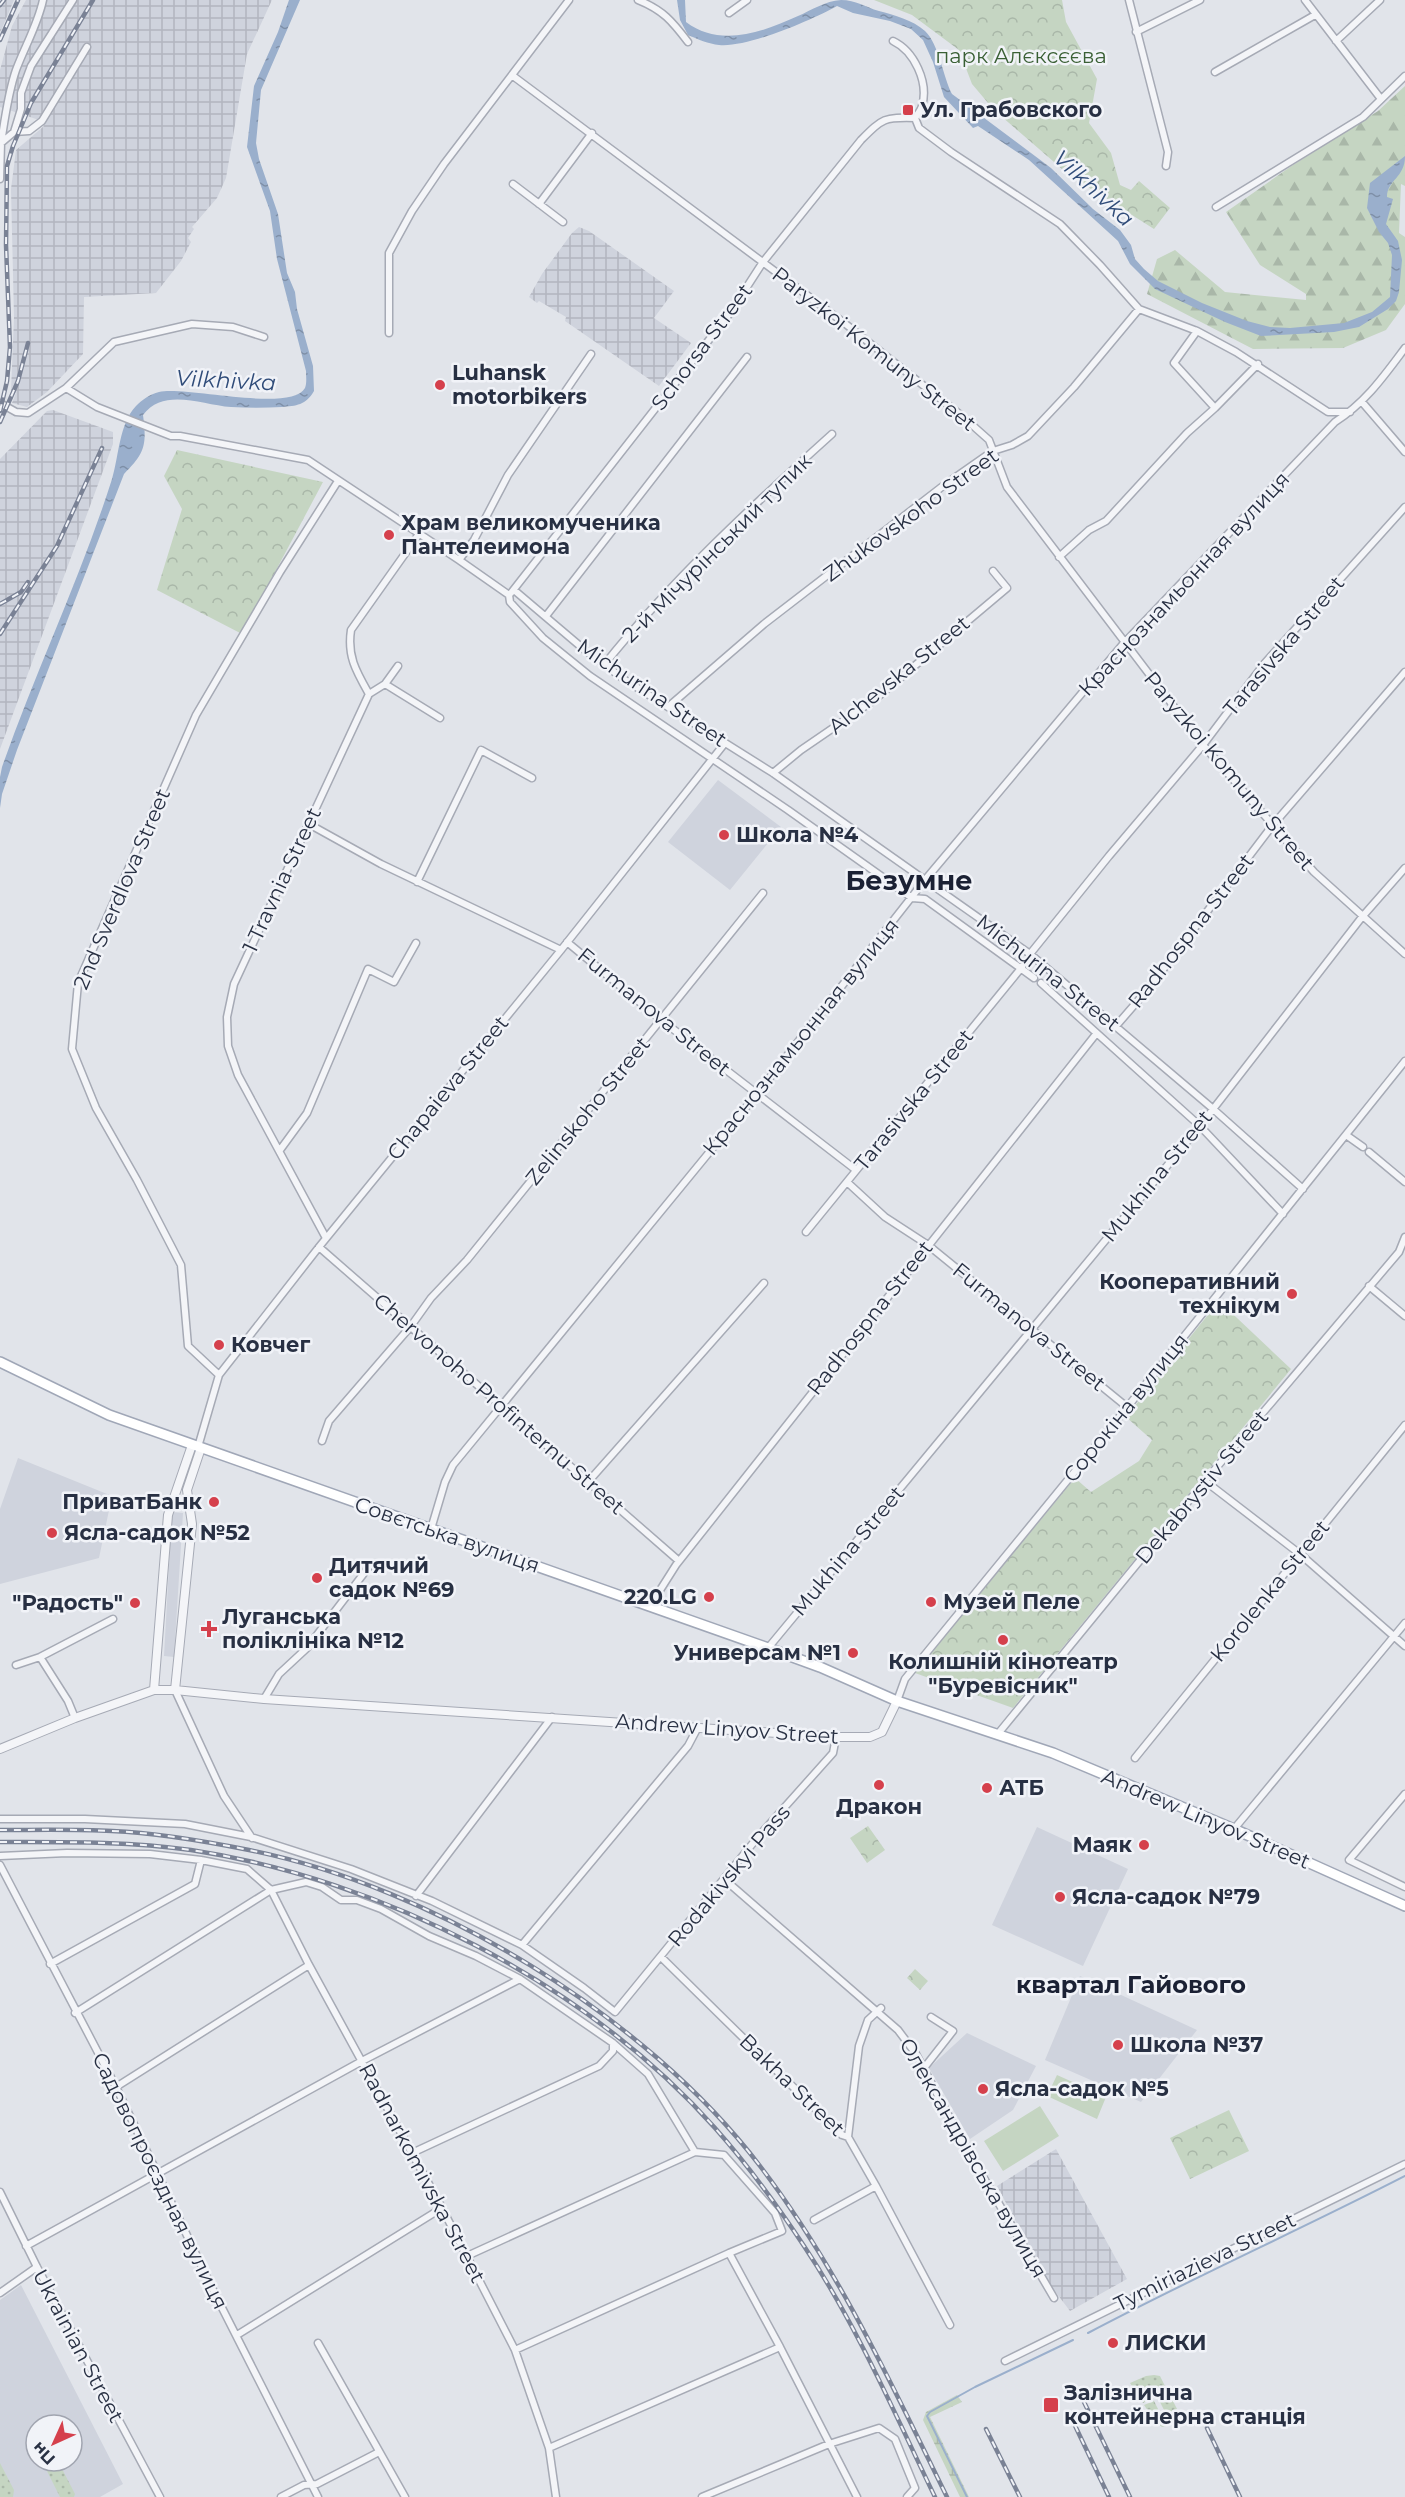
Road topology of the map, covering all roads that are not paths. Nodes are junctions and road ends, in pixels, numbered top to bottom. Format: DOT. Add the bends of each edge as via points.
graph roads {
  1 [pos="43,0"];
  2 [pos="568,0"];
  3 [pos="638,0"];
  4 [pos="747,0"];
  5 [pos="1129,0"];
  6 [pos="1200,0"];
  7 [pos="1305,0"];
  8 [pos="1380,0"];
  9 [pos="72,1"];
  10 [pos="729,13"];
  11 [pos="1315,15"];
  12 [pos="1136,32"];
  13 [pos="893,41"];
  14 [pos="1336,41"];
  15 [pos="688,42"];
  16 [pos="87,47"];
  17 [pos="1215,72"];
  18 [pos="513,76"];
  19 [pos="1405,76"];
  20 [pos="1381,99"];
  21 [pos="915,118"];
  22 [pos="14,132"];
  23 [pos="592,133"];
  24 [pos="2,142"];
  25 [pos="1166,166"];
  26 [pos="0,179"];
  27 [pos="513,184"];
  28 [pos="539,204"];
  29 [pos="1216,207"];
  30 [pos="563,222"];
  31 [pos="763,262"];
  32 [pos="1139,309"];
  33 [pos="1197,331"];
  34 [pos="389,333"];
  35 [pos="264,337"];
  36 [pos="1405,348"];
  37 [pos="591,354"];
  38 [pos="747,357"];
  39 [pos="1258,364"];
  40 [pos="66,388"];
  41 [pos="1362,402"];
  42 [pos="0,404"];
  43 [pos="1215,408"];
  44 [pos="1351,412"];
  45 [pos="832,434"];
  46 [pos="993,451"];
  47 [pos="1405,452"];
  48 [pos="338,481"];
  49 [pos="1405,507"];
  50 [pos="419,534"];
  51 [pos="1059,557"];
  52 [pos="459,560"];
  53 [pos="993,571"];
  54 [pos="514,590"];
  55 [pos="509,595"];
  56 [pos="546,616"];
  57 [pos="1124,643"];
  58 [pos="604,665"];
  59 [pos="398,666"];
  60 [pos="1405,672"];
  61 [pos="385,684"];
  62 [pos="369,694"];
  63 [pos="668,706"];
  64 [pos="440,718"];
  65 [pos="725,743"];
  66 [pos="1203,745"];
  67 [pos="714,759"];
  68 [pos="772,773"];
  69 [pos="532,778"];
  70 [pos="308,824"];
  71 [pos="1272,826"];
  72 [pos="1405,868"];
  73 [pos="925,880"];
  74 [pos="417,882"];
  75 [pos="763,893"];
  76 [pos="912,898"];
  77 [pos="1362,917"];
  78 [pos="567,942"];
  79 [pos="416,943"];
  80 [pos="561,950"];
  81 [pos="1030,954"];
  82 [pos="1405,954"];
  83 [pos="1022,967"];
  84 [pos="1034,978"];
  85 [pos="1041,983"];
  86 [pos="660,1019"];
  87 [pos="1116,1026"];
  88 [pos="1096,1034"];
  89 [pos="1405,1061"];
  90 [pos="757,1094"];
  91 [pos="1212,1108"];
  92 [pos="1200,1126"];
  93 [pos="1346,1135"];
  94 [pos="1363,1147"];
  95 [pos="280,1150"];
  96 [pos="1369,1152"];
  97 [pos="856,1170"];
  98 [pos="847,1182"];
  99 [pos="1405,1182"];
  100 [pos="1303,1189"];
  101 [pos="1283,1214"];
  102 [pos="806,1232"];
  103 [pos="1405,1237"];
  104 [pos="326,1238"];
  105 [pos="928,1245"];
  106 [pos="319,1247"];
  107 [pos="1399,1252"];
  108 [pos="1405,1257"];
  109 [pos="764,1282"];
  110 [pos="1369,1287"];
  111 [pos="1405,1316"];
  112 [pos="411,1326"];
  113 [pos="1031,1330"];
  114 [pos="0,1362"];
  115 [pos="219,1375"];
  116 [pos="500,1407"];
  117 [pos="1127,1407"];
  118 [pos="1405,1425"];
  119 [pos="322,1440"];
  120 [pos="197,1447"];
  121 [pos="1206,1481"];
  122 [pos="588,1482"];
  123 [pos="431,1529"];
  124 [pos="1300,1554"];
  125 [pos="679,1561"];
  126 [pos="371,1564"];
  127 [pos="650,1606"];
  128 [pos="113,1619"];
  129 [pos="1405,1623"];
  130 [pos="1394,1636"];
  131 [pos="1405,1646"];
  132 [pos="768,1648"];
  133 [pos="40,1657"];
  134 [pos="16,1665"];
  135 [pos="154,1690"];
  136 [pos="175,1690"];
  137 [pos="264,1699"];
  138 [pos="897,1701"];
  139 [pos="75,1718"];
  140 [pos="552,1718"];
  141 [pos="698,1727"];
  142 [pos="997,1736"];
  143 [pos="836,1737"];
  144 [pos="0,1749"];
  145 [pos="1136,1758"];
  146 [pos="1405,1794"];
  147 [pos="0,1819"];
  148 [pos="1234,1829"];
  149 [pos="251,1838"];
  150 [pos="0,1856"];
  151 [pos="201,1860"];
  152 [pos="0,1865"];
  153 [pos="724,1879"];
  154 [pos="1405,1887"];
  155 [pos="271,1890"];
  156 [pos="416,1896"];
  157 [pos="1405,1906"];
  158 [pos="522,1945"];
  159 [pos="661,1957"];
  160 [pos="50,1964"];
  161 [pos="309,1965"];
  162 [pos="520,1979"];
  163 [pos="879,2009"];
  164 [pos="75,2013"];
  165 [pos="932,2017"];
  166 [pos="613,2043"];
  167 [pos="363,2061"];
  168 [pos="924,2068"];
  169 [pos="116,2087"];
  170 [pos="848,2137"];
  171 [pos="695,2152"];
  172 [pos="412,2153"];
  173 [pos="1405,2164"];
  174 [pos="156,2174"];
  175 [pos="876,2186"];
  176 [pos="0,2192"];
  177 [pos="442,2208"];
  178 [pos="814,2220"];
  179 [pos="26,2246"];
  180 [pos="729,2253"];
  181 [pos="467,2256"];
  182 [pos="37,2267"];
  183 [pos="0,2293"];
  184 [pos="1054,2298"];
  185 [pos="950,2325"];
  186 [pos="237,2336"];
  187 [pos="318,2343"];
  188 [pos="780,2347"];
  189 [pos="515,2350"];
  190 [pos="1005,2361"];
  191 [pos="829,2444"];
  192 [pos="549,2448"];
  193 [pos="379,2452"];
  194 [pos="312,2485"];
  195 [pos="160,2497"];
  196 [pos="281,2497"];
  197 [pos="318,2497"];
  198 [pos="405,2497"];
  199 [pos="556,2497"];
  200 [pos="702,2497"];
  201 [pos="857,2497"];
  202 [pos="907,2497"];
  1 -- 24 [label="street" via="15,72"];
  2 -- 18 [label="street"];
  3 -- 15 [label="street" via="657,8"];
  4 -- 10 [label="street"];
  5 -- 12 [label="street"];
  6 -- 12 [label="street"];
  7 -- 11 [label="street"];
  8 -- 14 [label="street"];
  9 -- 22 [label="street" via="31,66"];
  11 -- 14 [label="street"];
  11 -- 17 [label="street"];
  12 -- 25 [label="street" via="1168,152"];
  13 -- 21 [label="street" via="905,46 922,82 922,106"];
  14 -- 20 [label="street"];
  16 -- 22 [label="street" via="42,121 29,131"];
  18 -- 23 [label="street, Paryzkoi Komuny Street"];
  18 -- 34 [label="street" via="444,164 389,253"];
  19 -- 20 [label="street"];
  20 -- 29 [label="street" via="1362,117"];
  21 -- 31 [label="street, Schorsa Street" via="888,117 876,126"];
  21 -- 32 [label="street" via="919,128 951,152 1060,224"];
  22 -- 24 [label="street"];
  23 -- 28 [label="street"];
  23 -- 31 [label="street, Paryzkoi Komuny Street"];
  24 -- 26 [label="street"];
  27 -- 28 [label="street"];
  28 -- 30 [label="street"];
  31 -- 46 [label="street, Paryzkoi Komuny Street" via="962,416 989,440"];
  31 -- 54 [label="street, Schorsa Street" via="730,313"];
  32 -- 33 [label="street"];
  32 -- 46 [label="street, Zhukovskoho Street" via="1028,436"];
  33 -- 39 [label="street"];
  33 -- 43 [label="street" via="1174,363"];
  35 -- 40 [label="street" via="232,327 192,324 114,342"];
  36 -- 41 [label="street, Краснознамьонная вулиця"];
  37 -- 52 [label="street" via="508,475 474,540"];
  38 -- 56 [label="street"];
  39 -- 43 [label="street"];
  39 -- 44 [label="street" via="1328,412"];
  40 -- 42 [label="street" via="28,413"];
  40 -- 48 [label="street, Michurina Street" via="97,407 171,436 308,460"];
  41 -- 44 [label="street, Краснознамьонная вулиця"];
  41 -- 47 [label="street"];
  43 -- 51 [label="street" via="1106,520"];
  44 -- 57 [label="street, Краснознамьонная вулиця" via="1335,422"];
  45 -- 58 [label="street, 2-й Мічурінський тупик" via="760,499 635,626"];
  46 -- 51 [label="street, Paryzkoi Komuny Street" via="1006,487"];
  46 -- 63 [label="street, Zhukovskoho Street" via="764,624"];
  48 -- 50 [label="street, Michurina Street"];
  48 -- 115 [label="street, 2nd Sverdlova Street" via="196,716 78,983 72,1049 96,1108 181,1265 188,1346"];
  49 -- 66 [label="street, Tarasivska Street" via="1263,664"];
  50 -- 52 [label="street, Michurina Street"];
  50 -- 62 [label="street" via="351,630 348,648"];
  51 -- 57 [label="street, Paryzkoi Komuny Street"];
  52 -- 55 [label="street, Michurina Street"];
  53 -- 68 [label="street, Alchevska Street" via="1007,588 873,700"];
  54 -- 55 [label="street, Schorsa Street"];
  54 -- 56 [label="street, Michurina Street"];
  55 -- 67 [label="street, Michurina Street" via="510,602 543,638 590,676"];
  56 -- 58 [label="street, Michurina Street"];
  57 -- 66 [label="street, Paryzkoi Komuny Street"];
  57 -- 73 [label="street, Краснознамьонная вулиця"];
  58 -- 63 [label="street, Michurina Street"];
  59 -- 61 [label="street"];
  60 -- 71 [label="street, Radhospna Street"];
  61 -- 62 [label="street"];
  61 -- 64 [label="street"];
  62 -- 70 [label="street, 1 Travnia Street"];
  63 -- 65 [label="street, Michurina Street"];
  65 -- 67 [label="street, Chapaieva Street"];
  65 -- 68 [label="street, Michurina Street"];
  66 -- 71 [label="street, Paryzkoi Komuny Street"];
  66 -- 81 [label="street, Tarasivska Street"];
  67 -- 76 [label="street, Michurina Street"];
  67 -- 78 [label="street, Chapaieva Street"];
  68 -- 73 [label="street, Michurina Street"];
  69 -- 74 [label="street" via="481,750"];
  70 -- 74 [label="street, Furmanova Street"];
  70 -- 95 [label="street, 1 Travnia Street" via="234,984 227,1017 228,1046 238,1076"];
  71 -- 77 [label="street, Paryzkoi Komuny Street"];
  71 -- 87 [label="street, Radhospna Street"];
  72 -- 77 [label="street, Mukhina Street"];
  73 -- 76 [label="street, Краснознамьонная вулиця"];
  73 -- 81 [label="street, Michurina Street"];
  74 -- 80 [label="street, Furmanova Street"];
  75 -- 86 [label="street, Zelinskoho Street"];
  76 -- 83 [label="street, Michurina Street" via="925,899"];
  76 -- 90 [label="street, Краснознамьонная вулиця"];
  77 -- 82 [label="street, Paryzkoi Komuny Street"];
  77 -- 91 [label="street, Mukhina Street"];
  78 -- 80 [label="street, Chapaieva Street"];
  78 -- 86 [label="street, Furmanova Street"];
  79 -- 95 [label="street" via="394,982 368,969 308,1113"];
  80 -- 104 [label="street, Chapaieva Street"];
  81 -- 87 [label="street, Michurina Street"];
  83 -- 84 [label="street, Michurina Street"];
  83 -- 97 [label="street, Tarasivska Street"];
  85 -- 88 [label="street, Michurina Street"];
  86 -- 90 [label="street, Furmanova Street"];
  86 -- 112 [label="street, Zelinskoho Street"];
  87 -- 91 [label="street, Michurina Street"];
  88 -- 92 [label="street, Michurina Street"];
  88 -- 105 [label="street, Radhospna Street"];
  89 -- 93 [label="street, Сорокіна вулиця"];
  90 -- 97 [label="street, Furmanova Street"];
  90 -- 116 [label="street, Краснознамьонная вулиця"];
  91 -- 92 [label="street, Mukhina Street"];
  91 -- 100 [label="street, Michurina Street"];
  92 -- 101 [label="street, Michurina Street"];
  92 -- 113 [label="street, Mukhina Street"];
  93 -- 94 [label="street"];
  93 -- 100 [label="street, Сорокіна вулиця"];
  95 -- 104 [label="street, 1 Travnia Street"];
  96 -- 99 [label="street"];
  97 -- 98 [label="street, Tarasivska Street"];
  98 -- 102 [label="street, Tarasivska Street"];
  98 -- 105 [label="street, Furmanova Street" via="885,1216"];
  100 -- 101 [label="street, Сорокіна вулиця"];
  101 -- 117 [label="street, Сорокіна вулиця"];
  103 -- 107 [label="street, Dekabrystiv Street"];
  104 -- 106 [label="street, Chapaieva Street"];
  105 -- 113 [label="street, Furmanova Street"];
  105 -- 125 [label="street, Radhospna Street"];
  106 -- 112 [label="street, Chervonoho Profinternu Street"];
  106 -- 115 [label="street, Chapaieva Street"];
  107 -- 108 [label="street"];
  107 -- 110 [label="street, Dekabrystiv Street"];
  109 -- 122 [label="street"];
  110 -- 111 [label="street"];
  110 -- 121 [label="street, Dekabrystiv Street"];
  112 -- 116 [label="street, Chervonoho Profinternu Street"];
  112 -- 119 [label="street, Zelinskoho Street" via="329,1421"];
  113 -- 117 [label="street, Furmanova Street"];
  113 -- 132 [label="street, Mukhina Street"];
  114 -- 120 [label="main road, Совєтська вулиця" via="109,1415"];
  115 -- 120 [label="street, Chapaieva Street"];
  116 -- 122 [label="street, Chervonoho Profinternu Street"];
  116 -- 123 [label="street, Краснознамьонная вулиця" via="453,1465"];
  117 -- 138 [label="street, Сорокіна вулиця" via="906,1677"];
  118 -- 124 [label="street, Korolenka Street"];
  120 -- 123 [label="main road, Совєтська вулиця"];
  120 -- 135 [label="street, Chapaieva Street" via="168,1515"];
  120 -- 136 [label="street, Chapaieva Street" via="187,1490 192,1524"];
  121 -- 124 [label="street"];
  121 -- 142 [label="street, Dekabrystiv Street"];
  122 -- 125 [label="street, Chervonoho Profinternu Street"];
  123 -- 127 [label="main road, Совєтська вулиця"];
  124 -- 130 [label="street"];
  124 -- 145 [label="street, Korolenka Street"];
  125 -- 127 [label="street, Radhospna Street"];
  126 -- 137 [label="street" via="307,1648 279,1674"];
  127 -- 132 [label="main road, Совєтська вулиця"];
  128 -- 133 [label="street"];
  129 -- 130 [label="street"];
  130 -- 131 [label="street"];
  130 -- 148 [label="street"];
  132 -- 138 [label="main road, Совєтська вулиця"];
  133 -- 134 [label="street"];
  133 -- 139 [label="street"];
  135 -- 136 [label="street, Andrew Linyov Street"];
  135 -- 139 [label="street, Andrew Linyov Street"];
  136 -- 137 [label="street, Andrew Linyov Street"];
  136 -- 149 [label="street" via="224,1796"];
  137 -- 140 [label="street, Andrew Linyov Street"];
  138 -- 142 [label="main road, Andrew Linyov Street"];
  138 -- 143 [label="street, Andrew Linyov Street" via="882,1732 870,1737"];
  139 -- 144 [label="street, Andrew Linyov Street"];
  140 -- 141 [label="street, Andrew Linyov Street"];
  140 -- 156 [label="street"];
  141 -- 143 [label="street, Andrew Linyov Street"];
  141 -- 158 [label="street" via="688,1746"];
  142 -- 148 [label="main road, Andrew Linyov Street" via="1053,1753"];
  143 -- 153 [label="street, Rodakivskyi Pass" via="833,1753"];
  146 -- 154 [label="street" via="1349,1860"];
  147 -- 149 [label="street" via="185,1824"];
  148 -- 157 [label="main road, Andrew Linyov Street"];
  149 -- 156 [label="street" via="351,1869"];
  150 -- 151 [label="street" via="68,1852"];
  151 -- 155 [label="street, Radnarkomivska Street" via="247,1869"];
  151 -- 160 [label="street" via="195,1884"];
  152 -- 160 [label="street, Садовопроєздная вулиця"];
  153 -- 159 [label="street, Rodakivskyi Pass"];
  153 -- 163 [label="street, Олександрівська вулиця"];
  155 -- 161 [label="street, Radnarkomivska Street"];
  155 -- 162 [label="street" via="306,1882 322,1887 341,1900 357,1900 381,1909"];
  155 -- 164 [label="street"];
  156 -- 158 [label="street"];
  158 -- 159 [label="street, Rodakivskyi Pass" via="615,2012"];
  159 -- 170 [label="street, Bakha Street"];
  160 -- 164 [label="street, Садовопроєздная вулиця"];
  161 -- 167 [label="street, Radnarkomivska Street"];
  161 -- 169 [label="street"];
  162 -- 166 [label="street"];
  162 -- 167 [label="street"];
  163 -- 168 [label="street, Олександрівська вулиця"];
  163 -- 170 [label="street" via="868,2020 859,2046"];
  164 -- 169 [label="street, Садовопроєздная вулиця"];
  165 -- 168 [label="street" via="953,2031"];
  166 -- 171 [label="street" via="648,2073"];
  166 -- 172 [label="street" via="613,2050 599,2066"];
  167 -- 172 [label="street, Radnarkomivska Street"];
  167 -- 174 [label="street"];
  168 -- 184 [label="street, Олександрівська вулиця"];
  169 -- 174 [label="street, Садовопроєздная вулиця"];
  170 -- 175 [label="street, Bakha Street"];
  171 -- 180 [label="street" via="724,2155 775,2212 782,2231"];
  171 -- 181 [label="street"];
  172 -- 177 [label="street, Radnarkomivska Street"];
  173 -- 190 [label="street, Tymiriazieva Street"];
  174 -- 179 [label="street"];
  174 -- 186 [label="street, Садовопроєздная вулиця"];
  175 -- 178 [label="street"];
  175 -- 185 [label="street, Bakha Street"];
  176 -- 179 [label="street, Ukrainian Street"];
  177 -- 181 [label="street, Radnarkomivska Street"];
  177 -- 186 [label="street"];
  179 -- 182 [label="street, Ukrainian Street"];
  180 -- 188 [label="street"];
  180 -- 189 [label="street"];
  181 -- 189 [label="street, Radnarkomivska Street"];
  182 -- 183 [label="street"];
  182 -- 195 [label="street, Ukrainian Street"];
  186 -- 194 [label="street, Садовопроєздная вулиця"];
  187 -- 193 [label="street"];
  188 -- 191 [label="street"];
  188 -- 192 [label="street"];
  189 -- 192 [label="street, Radnarkomivska Street"];
  191 -- 200 [label="street"];
  191 -- 201 [label="street"];
  191 -- 202 [label="street" via="879,2428 895,2439 915,2488"];
  192 -- 199 [label="street, Radnarkomivska Street"];
  193 -- 194 [label="street"];
  193 -- 198 [label="street"];
  194 -- 196 [label="street"];
  194 -- 197 [label="street, Садовопроєздная вулиця"];
}
